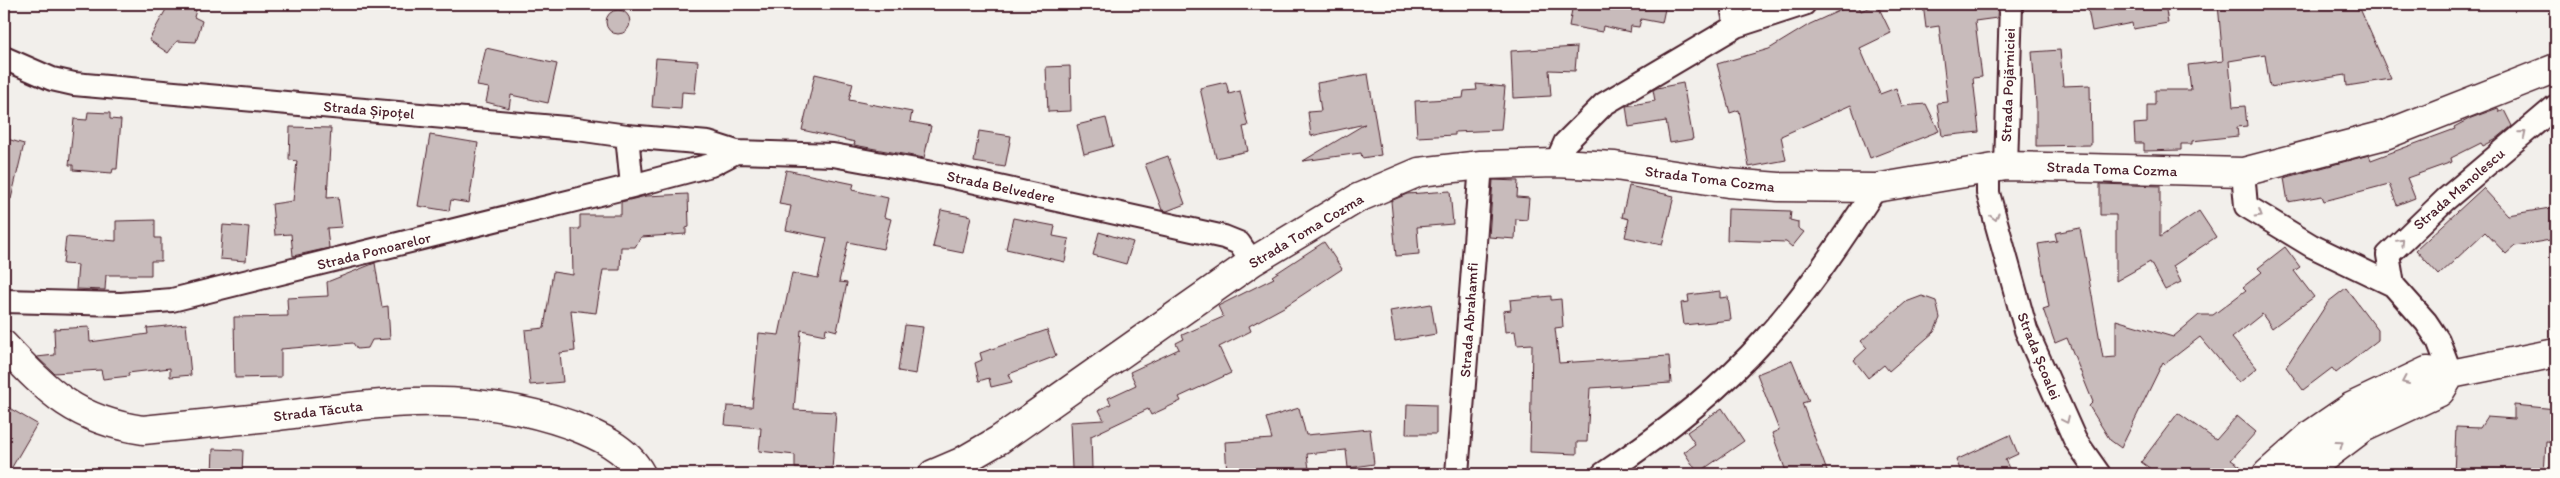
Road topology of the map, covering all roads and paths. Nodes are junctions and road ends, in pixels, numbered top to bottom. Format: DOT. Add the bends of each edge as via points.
graph roads {
  1 [pos="1734,4"];
  2 [pos="1804,4"];
  3 [pos="2011,4"];
  4 [pos="1736,26"];
  5 [pos="4,58"];
  6 [pos="2556,68"];
  7 [pos="2556,106"];
  8 [pos="627,136"];
  9 [pos="736,152"];
  10 [pos="1556,163"];
  11 [pos="1481,165"];
  12 [pos="1997,168"];
  13 [pos="2244,172"];
  14 [pos="632,186"];
  15 [pos="1876,188"];
  16 [pos="1252,262"];
  17 [pos="2393,285"];
  18 [pos="4,300"];
  19 [pos="4,345"];
  20 [pos="2556,353"];
  21 [pos="2451,374"];
  22 [pos="641,474"];
  23 [pos="933,474"];
  24 [pos="1457,474"];
  25 [pos="1603,474"];
  26 [pos="2100,474"];
  27 [pos="2267,474"];
  28 [pos="2302,474"];
  1 -- 4 [label="street" via="1732,12"];
  2 -- 4 [label="street"];
  3 -- 12 [label="street, Strada Pojărniciei" via="2005,140"];
  4 -- 10 [label="street" via="1604,104 1565,143"];
  5 -- 8 [label="street, Strada Șipoțel" via="52,79 74,84"];
  6 -- 13 [label="street, Strada Toma Cozma" via="2385,135"];
  17 -- 7 [label="street, Strada Manolescu, one-way" via="2388,255 2445,200"];
  8 -- 9 [label="street, Strada Șipoțel" via="708,143"];
  8 -- 14 [label="street"];
  9 -- 14 [label="street, Strada Ponoarelor" via="711,165"];
  9 -- 16 [label="street, Strada Belvedere" via="834,155 959,178 1224,238 1238,243"];
  10 -- 11 [label="street, Strada Toma Cozma"];
  10 -- 15 [label="street, Strada Toma Cozma" via="1615,166 1728,184"];
  11 -- 16 [label="street, Strada Toma Cozma" via="1419,172 1385,186 1329,214"];
  11 -- 24 [label="street, Strada Abrahamfi"];
  12 -- 13 [label="street, Strada Toma Cozma"];
  12 -- 15 [label="street, Strada Toma Cozma"];
  12 -- 26 [label="street, Strada Școalei, one-way" via="1988,192 2026,330 2076,440"];
  13 -- 17 [label="street, one-way" via="2246,206 2312,246"];
  14 -- 18 [label="street, Strada Ponoarelor" via="172,300 121,304"];
  15 -- 25 [label="street" via="1820,271 1766,338 1692,410"];
  16 -- 23 [label="street, Strada Toma Cozma" via="999,440"];
  17 -- 21 [label="street" via="2434,334"];
  19 -- 22 [label="street, Strada Tăcuta" via="60,400 116,426 144,430 399,402 470,402 537,413 584,430 623,452"];
  20 -- 21 [label="street"];
  21 -- 27 [label="street, one-way" via="2428,371 2351,407 2313,433"];
  28 -- 21 [label="street, one-way" via="2363,428 2440,392"];
}
